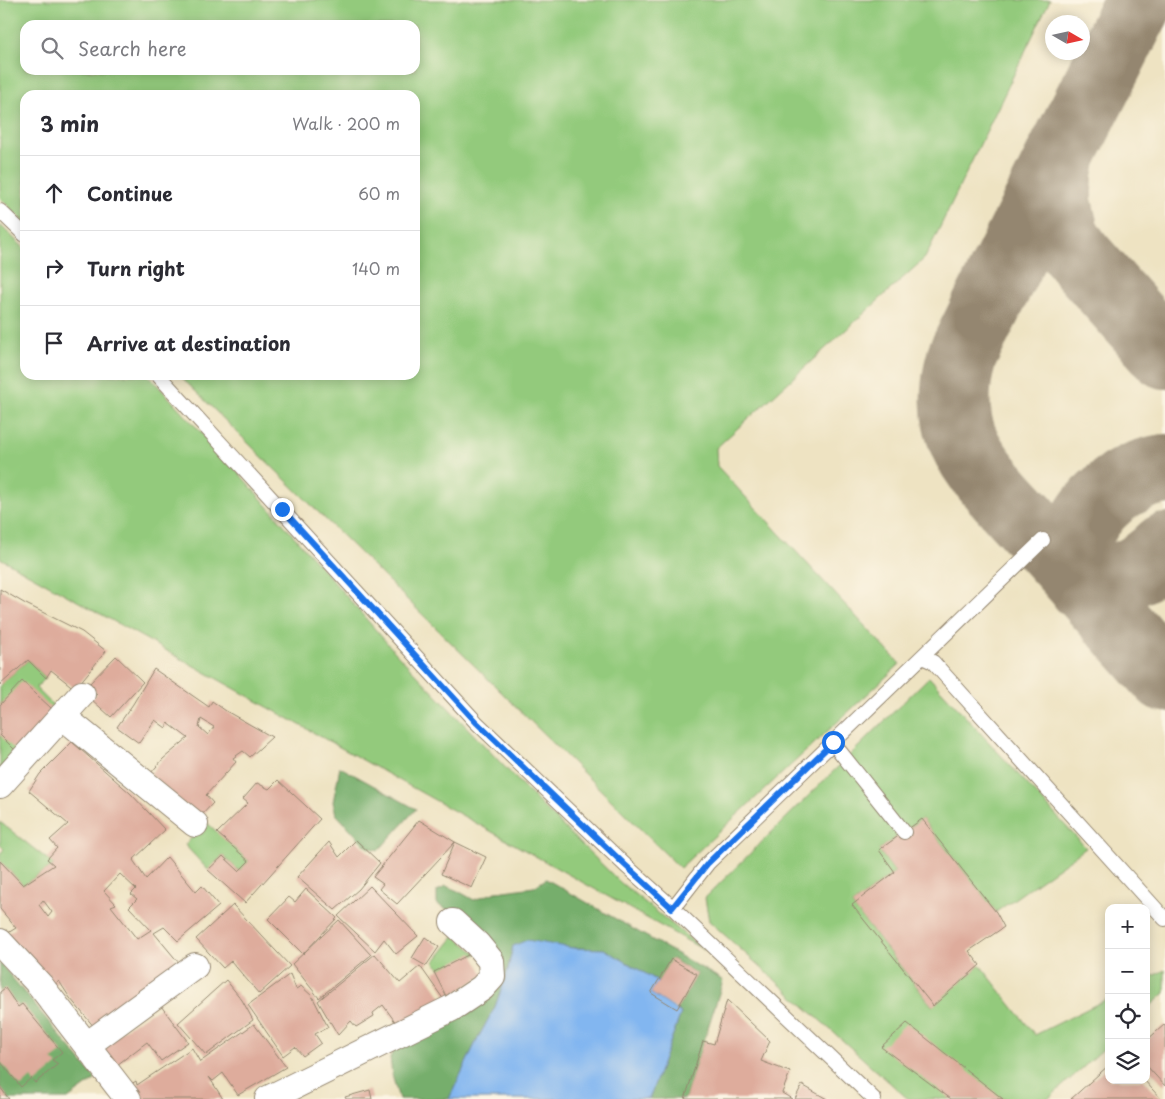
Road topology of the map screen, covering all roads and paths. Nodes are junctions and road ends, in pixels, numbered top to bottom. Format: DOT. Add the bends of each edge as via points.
graph roads {
  1 [pos="0,211"];
  2 [pos="20,230"];
  3 [pos="163,380"];
  4 [pos="1043,540"];
  5 [pos="922,657"];
  6 [pos="82,694"];
  7 [pos="62,716"];
  8 [pos="833,742"];
  9 [pos="0,785"];
  10 [pos="195,824"];
  11 [pos="904,832"];
  12 [pos="672,908"];
  13 [pos="1165,919"];
  14 [pos="453,922"];
  15 [pos="0,942"];
  16 [pos="195,966"];
  17 [pos="87,1045"];
  18 [pos="271,1098"];
  19 [pos="128,1099"];
  20 [pos="874,1099"];
  1 -- 2 [label="lane"];
  3 -- 12 [label="lane" via="476,722"];
  4 -- 5 [label="lane"];
  5 -- 8 [label="lane"];
  5 -- 13 [label="lane" via="933,662"];
  6 -- 7 [label="street"];
  7 -- 9 [label="street"];
  7 -- 10 [label="street"];
  8 -- 11 [label="lane"];
  8 -- 12 [label="lane" via="708,863"];
  12 -- 20 [label="lane"];
  14 -- 18 [label="street" via="491,961 492,977 482,988 452,1008"];
  15 -- 17 [label="street" via="40,984"];
  16 -- 17 [label="street"];
  17 -- 19 [label="street"];
}
